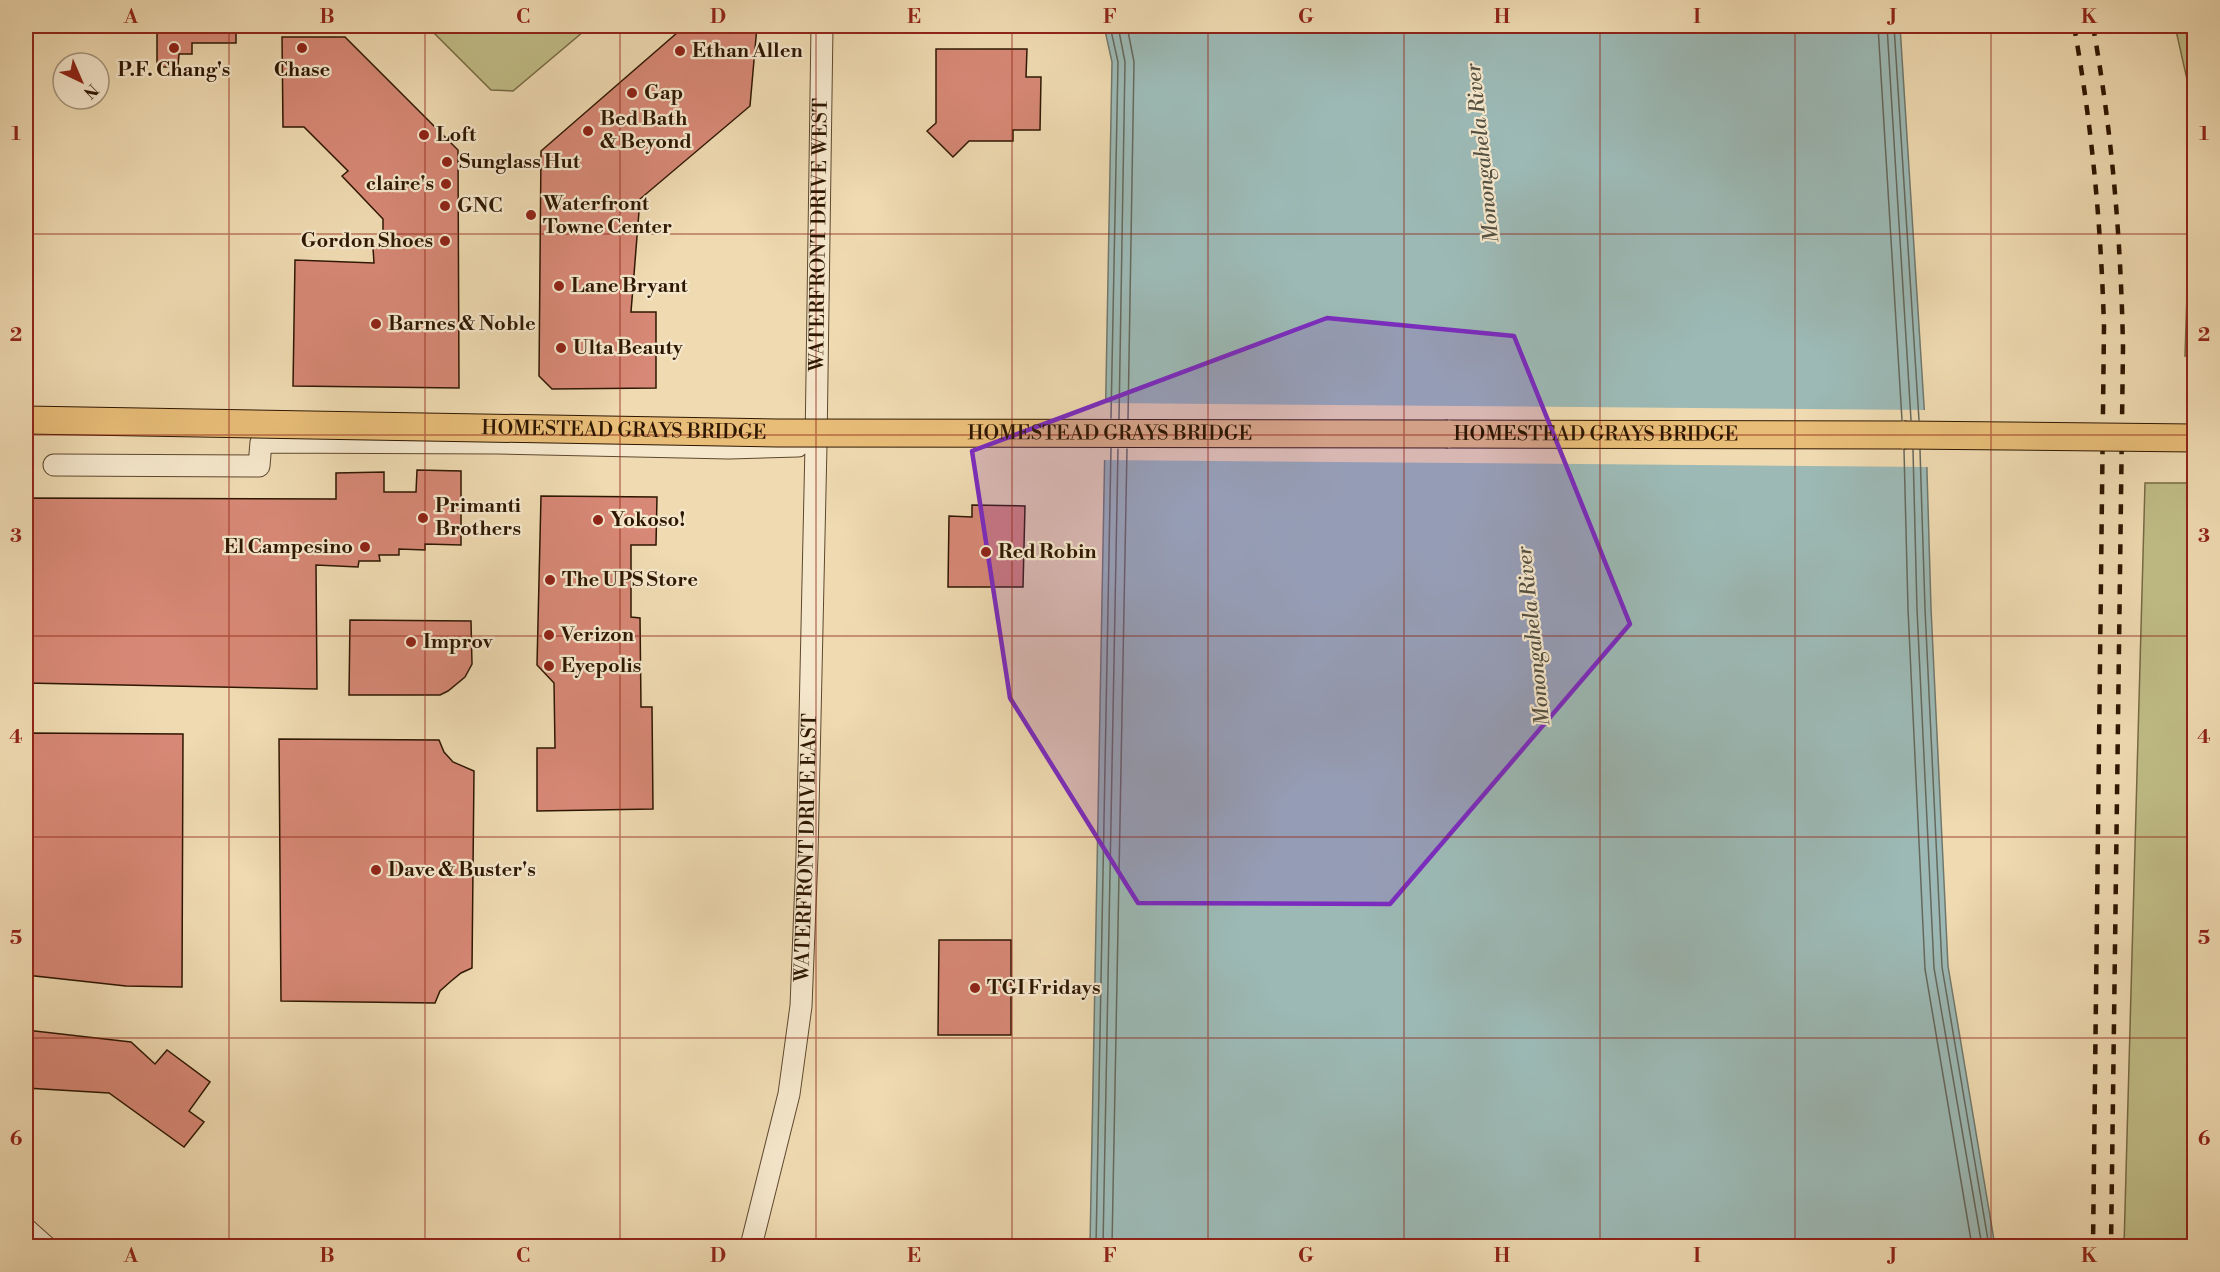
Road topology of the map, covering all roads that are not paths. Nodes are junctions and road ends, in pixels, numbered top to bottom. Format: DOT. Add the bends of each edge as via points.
graph roads {
  1 [pos="822,26"];
  2 [pos="26,420"];
  3 [pos="2194,438"];
  4 [pos="816,445"];
  5 [pos="54,465"];
  6 [pos="26,1229"];
  7 [pos="45,1246"];
  8 [pos="751,1246"];
  1 -- 4 [label="street, WATERFRONT DRIVE WEST"];
  2 -- 3 [label="main road, HOMESTEAD GRAYS BRIDGE, bridge" via="777,434"];
  4 -- 5 [label="street" via="729,448 261,442 259,466"];
  4 -- 8 [label="street, WATERFRONT DRIVE EAST" via="801,1006 789,1094"];
  6 -- 7 [label="street"];
}
